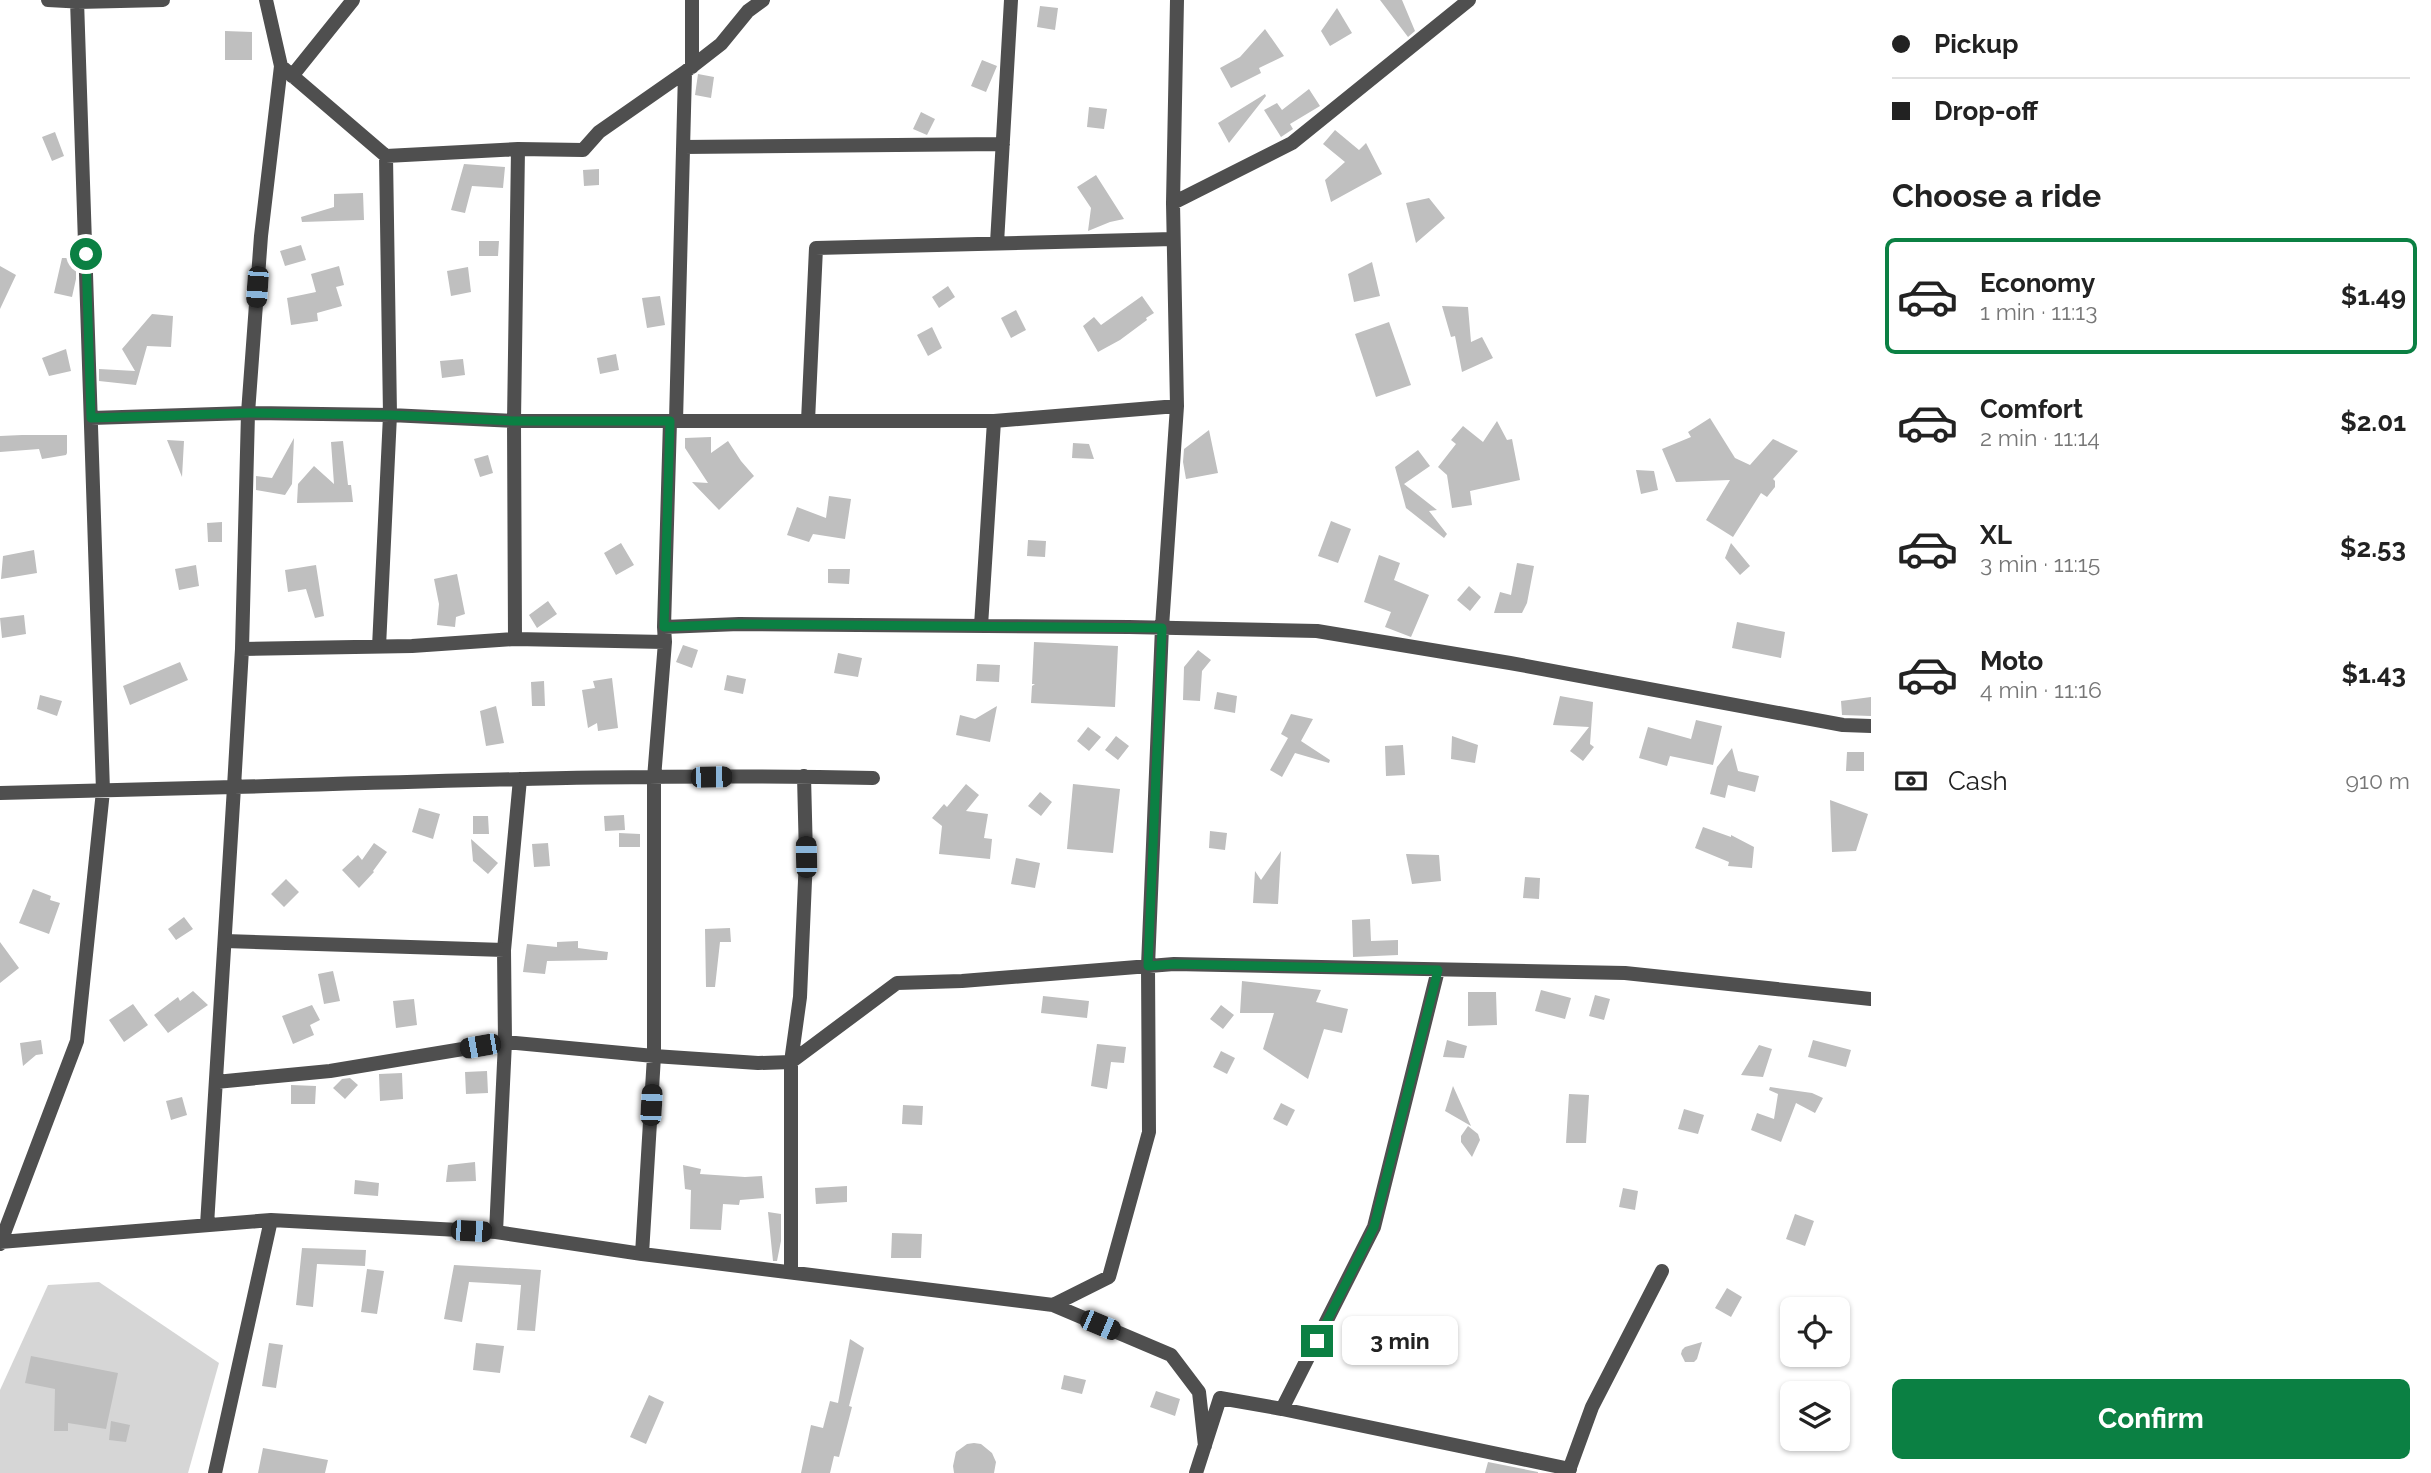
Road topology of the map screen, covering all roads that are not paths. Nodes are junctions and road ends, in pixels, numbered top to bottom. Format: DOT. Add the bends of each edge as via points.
graph roads {
  1 [pos="48,0"];
  2 [pos="163,0"];
  3 [pos="266,0"];
  4 [pos="353,0"];
  5 [pos="692,0"];
  6 [pos="763,0"];
  7 [pos="1011,0"];
  8 [pos="1177,0"];
  9 [pos="1469,0"];
  10 [pos="80,1"];
  11 [pos="689,69"];
  12 [pos="287,71"];
  13 [pos="1003,144"];
  14 [pos="683,147"];
  15 [pos="518,149"];
  16 [pos="386,156"];
  17 [pos="1173,203"];
  18 [pos="1174,240"];
  19 [pos="997,243"];
  20 [pos="1177,406"];
  21 [pos="248,413"];
  22 [pos="390,415"];
  23 [pos="91,418"];
  24 [pos="514,421"];
  25 [pos="673,421"];
  26 [pos="808,421"];
  27 [pos="994,421"];
  28 [pos="981,626"];
  29 [pos="1162,628"];
  30 [pos="664,635"];
  31 [pos="515,639"];
  32 [pos="379,647"];
  33 [pos="242,649"];
  34 [pos="1871,726"];
  35 [pos="804,776"];
  36 [pos="654,778"];
  37 [pos="873,778"];
  38 [pos="520,779"];
  39 [pos="234,787"];
  40 [pos="103,791"];
  41 [pos="0,793"];
  42 [pos="225,941"];
  43 [pos="504,950"];
  44 [pos="1148,966"];
  45 [pos="1438,970"];
  46 [pos="1871,999"];
  47 [pos="505,1042"];
  48 [pos="654,1056"];
  49 [pos="791,1062"];
  50 [pos="216,1082"];
  51 [pos="271,1220"];
  52 [pos="207,1225"];
  53 [pos="496,1232"];
  54 [pos="0,1243"];
  55 [pos="642,1254"];
  56 [pos="1662,1271"];
  57 [pos="791,1272"];
  58 [pos="1053,1305"];
  59 [pos="1282,1409"];
  60 [pos="1205,1446"];
  61 [pos="1569,1471"];
  62 [pos="215,1473"];
  63 [pos="1196,1473"];
  1 -- 10 [label="street"];
  2 -- 10 [label="street"];
  3 -- 12 [label="street"];
  4 -- 12 [label="street"];
  5 -- 11 [label="street"];
  6 -- 11 [label="street" via="721,44"];
  7 -- 13 [label="street"];
  8 -- 17 [label="street"];
  9 -- 17 [label="street" via="1292,143"];
  10 -- 23 [label="street"];
  11 -- 14 [label="street"];
  11 -- 15 [label="street" via="599,132 583,150"];
  12 -- 16 [label="street"];
  12 -- 21 [label="street" via="261,236"];
  13 -- 14 [label="street"];
  13 -- 19 [label="street"];
  14 -- 25 [label="street"];
  15 -- 16 [label="street"];
  15 -- 24 [label="street"];
  16 -- 22 [label="street"];
  17 -- 18 [label="street"];
  18 -- 19 [label="street"];
  18 -- 20 [label="street"];
  19 -- 26 [label="street" via="816,248"];
  20 -- 27 [label="street"];
  20 -- 29 [label="street"];
  21 -- 22 [label="street"];
  21 -- 23 [label="street"];
  21 -- 33 [label="street"];
  22 -- 24 [label="street"];
  22 -- 32 [label="street"];
  23 -- 40 [label="street"];
  24 -- 25 [label="street"];
  24 -- 31 [label="street"];
  25 -- 26 [label="street"];
  25 -- 30 [label="street"];
  26 -- 27 [label="street"];
  27 -- 28 [label="street"];
  28 -- 29 [label="street"];
  28 -- 30 [label="street" via="739,624"];
  29 -- 34 [label="street" via="1317,631 1843,725"];
  29 -- 44 [label="street"];
  30 -- 31 [label="street"];
  30 -- 36 [label="street"];
  31 -- 32 [label="street"];
  32 -- 33 [label="street"];
  33 -- 39 [label="street"];
  35 -- 36 [label="street"];
  35 -- 37 [label="street"];
  35 -- 49 [label="street" via="800,997"];
  36 -- 38 [label="street"];
  36 -- 48 [label="street"];
  38 -- 39 [label="street"];
  38 -- 43 [label="street"];
  39 -- 40 [label="street"];
  39 -- 42 [label="street"];
  40 -- 41 [label="street"];
  40 -- 54 [label="street" via="77,1041"];
  42 -- 43 [label="street"];
  42 -- 50 [label="street"];
  43 -- 47 [label="street"];
  44 -- 45 [label="street"];
  44 -- 49 [label="street" via="897,983"];
  44 -- 58 [label="street" via="1149,1132 1109,1277"];
  45 -- 46 [label="street" via="1625,973"];
  45 -- 59 [label="street" via="1374,1227"];
  47 -- 48 [label="street"];
  47 -- 50 [label="street" via="330,1072"];
  47 -- 53 [label="street"];
  48 -- 49 [label="street"];
  48 -- 55 [label="street"];
  49 -- 57 [label="street"];
  50 -- 52 [label="street"];
  51 -- 52 [label="street"];
  51 -- 53 [label="street"];
  51 -- 62 [label="street"];
  52 -- 54 [label="street"];
  53 -- 55 [label="street"];
  55 -- 57 [label="street"];
  56 -- 61 [label="street" via="1592,1407"];
  57 -- 58 [label="street"];
  58 -- 60 [label="street" via="1171,1355 1199,1392"];
  59 -- 60 [label="street" via="1220,1398"];
  59 -- 61 [label="street"];
  60 -- 63 [label="street"];
}
